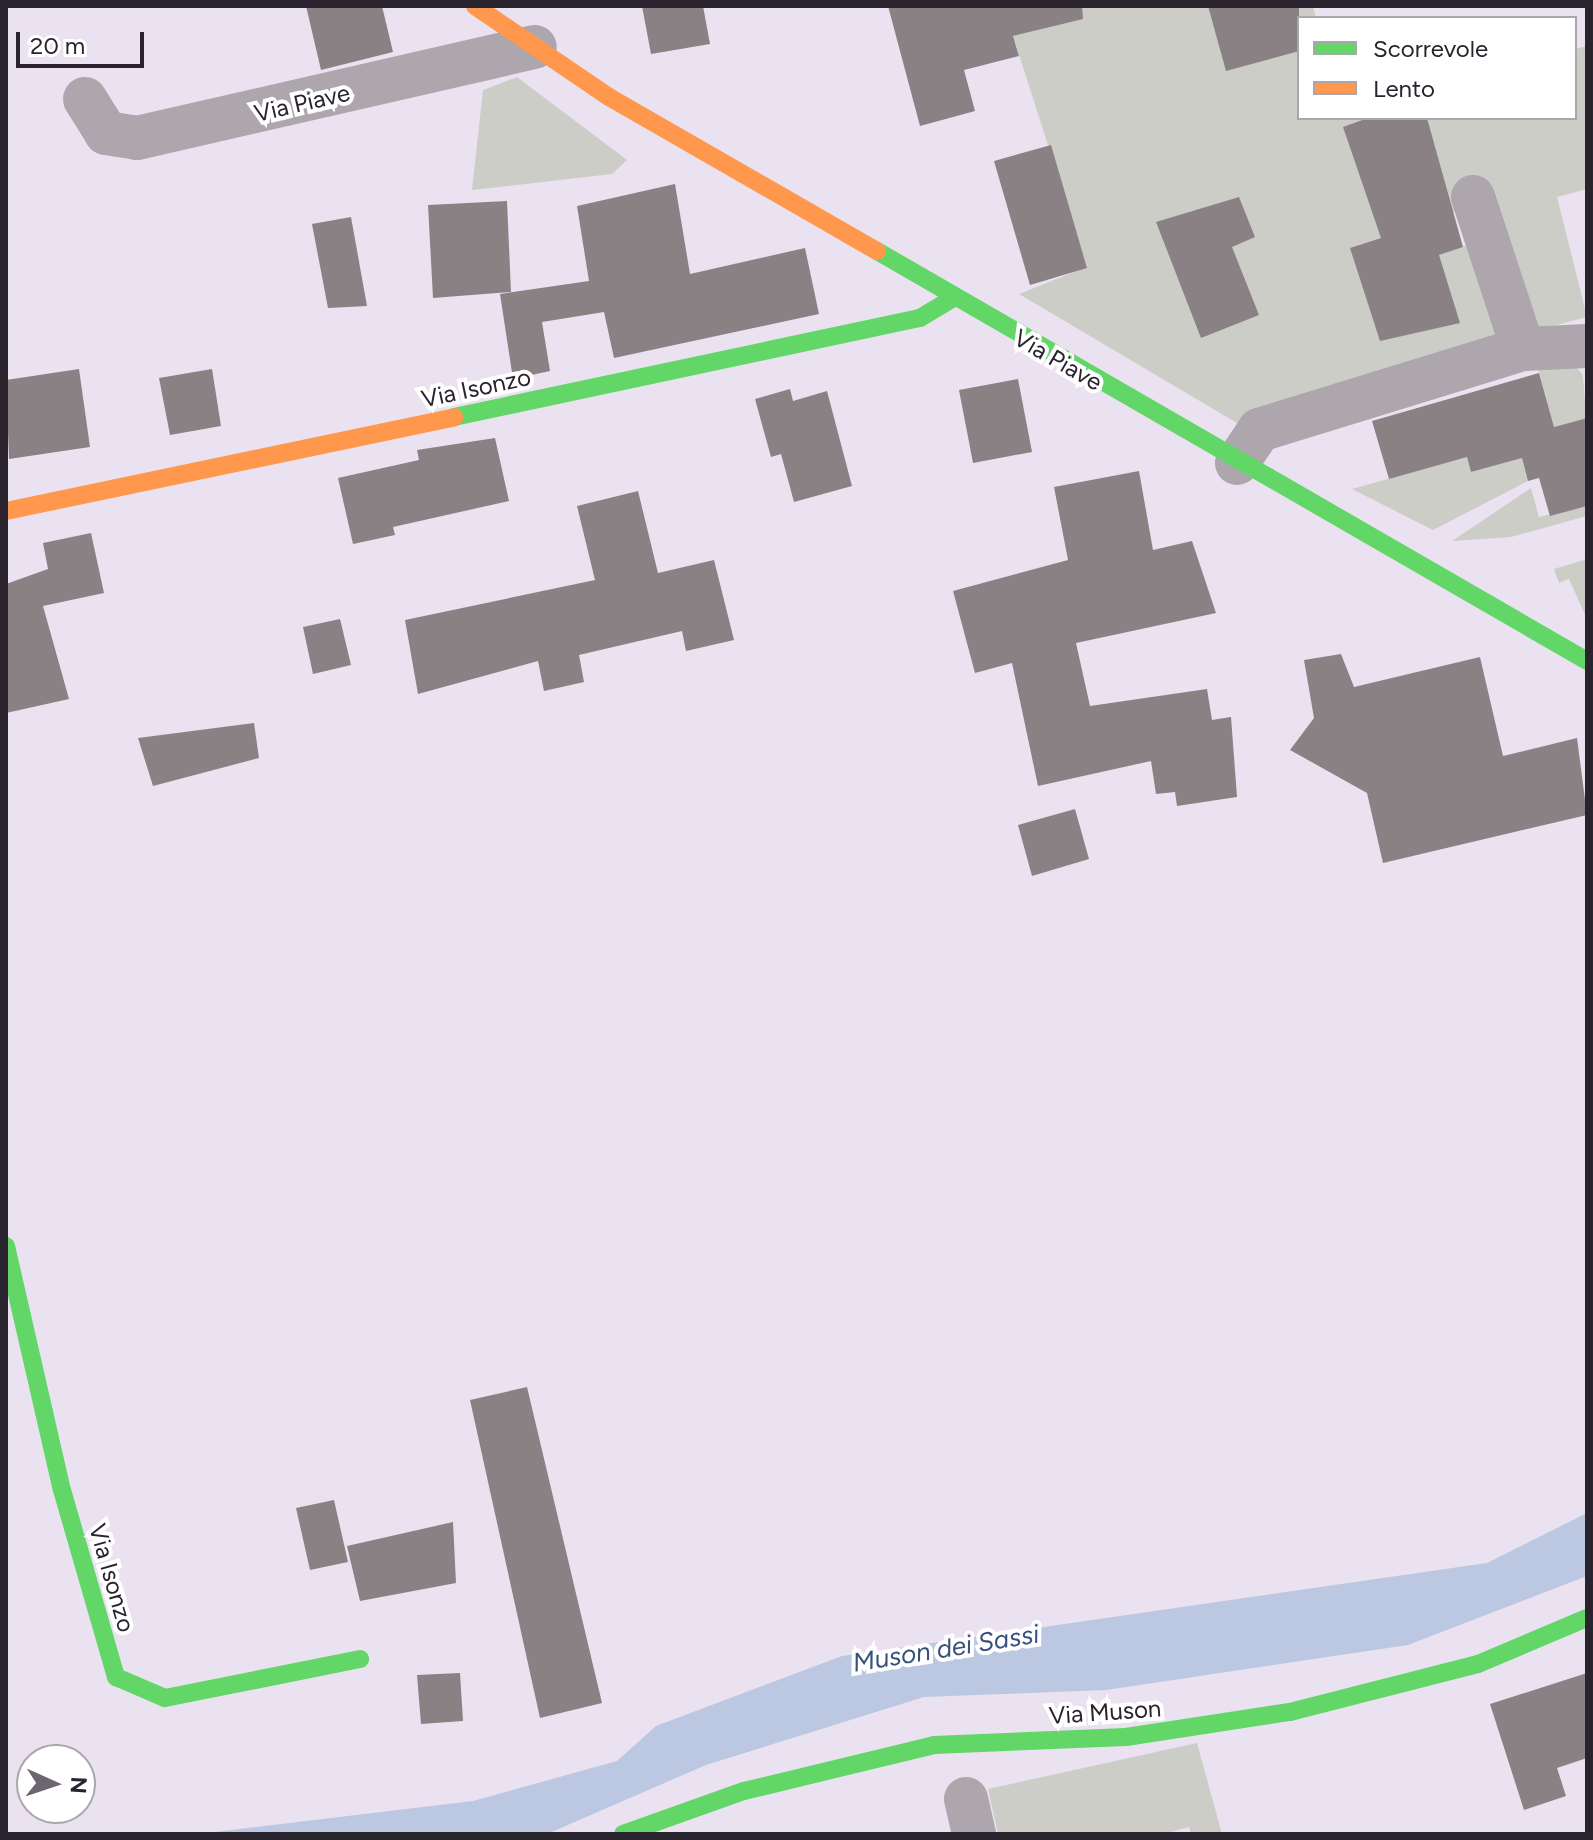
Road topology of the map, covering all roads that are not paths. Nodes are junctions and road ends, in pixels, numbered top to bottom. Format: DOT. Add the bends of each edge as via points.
graph roads {
  1 [pos="475,6"];
  2 [pos="535,47"];
  3 [pos="85,99"];
  4 [pos="1473,197"];
  5 [pos="952,299"];
  6 [pos="1587,346"];
  7 [pos="1523,349"];
  8 [pos="1237,463"];
  9 [pos="6,511"];
  10 [pos="1587,661"];
  11 [pos="6,1246"];
  12 [pos="1587,1618"];
  13 [pos="360,1659"];
  14 [pos="623,1834"];
  1 -- 2 [label="street, Via Piave"];
  2 -- 3 [label="street, Via Piave" via="137,138 106,133"];
  2 -- 5 [label="street, Via Piave"];
  4 -- 7 [label="street"];
  5 -- 8 [label="street, Via Piave"];
  5 -- 9 [label="street, Via Isonzo" via="920,318"];
  6 -- 7 [label="street"];
  7 -- 8 [label="street" via="1259,430"];
  8 -- 10 [label="street, Via Piave"];
  11 -- 13 [label="street, Via Isonzo" via="62,1490 116,1677 165,1698"];
  12 -- 14 [label="street, Via Muson" via="1478,1664 1290,1712 1126,1737 934,1745 744,1791"];
}
